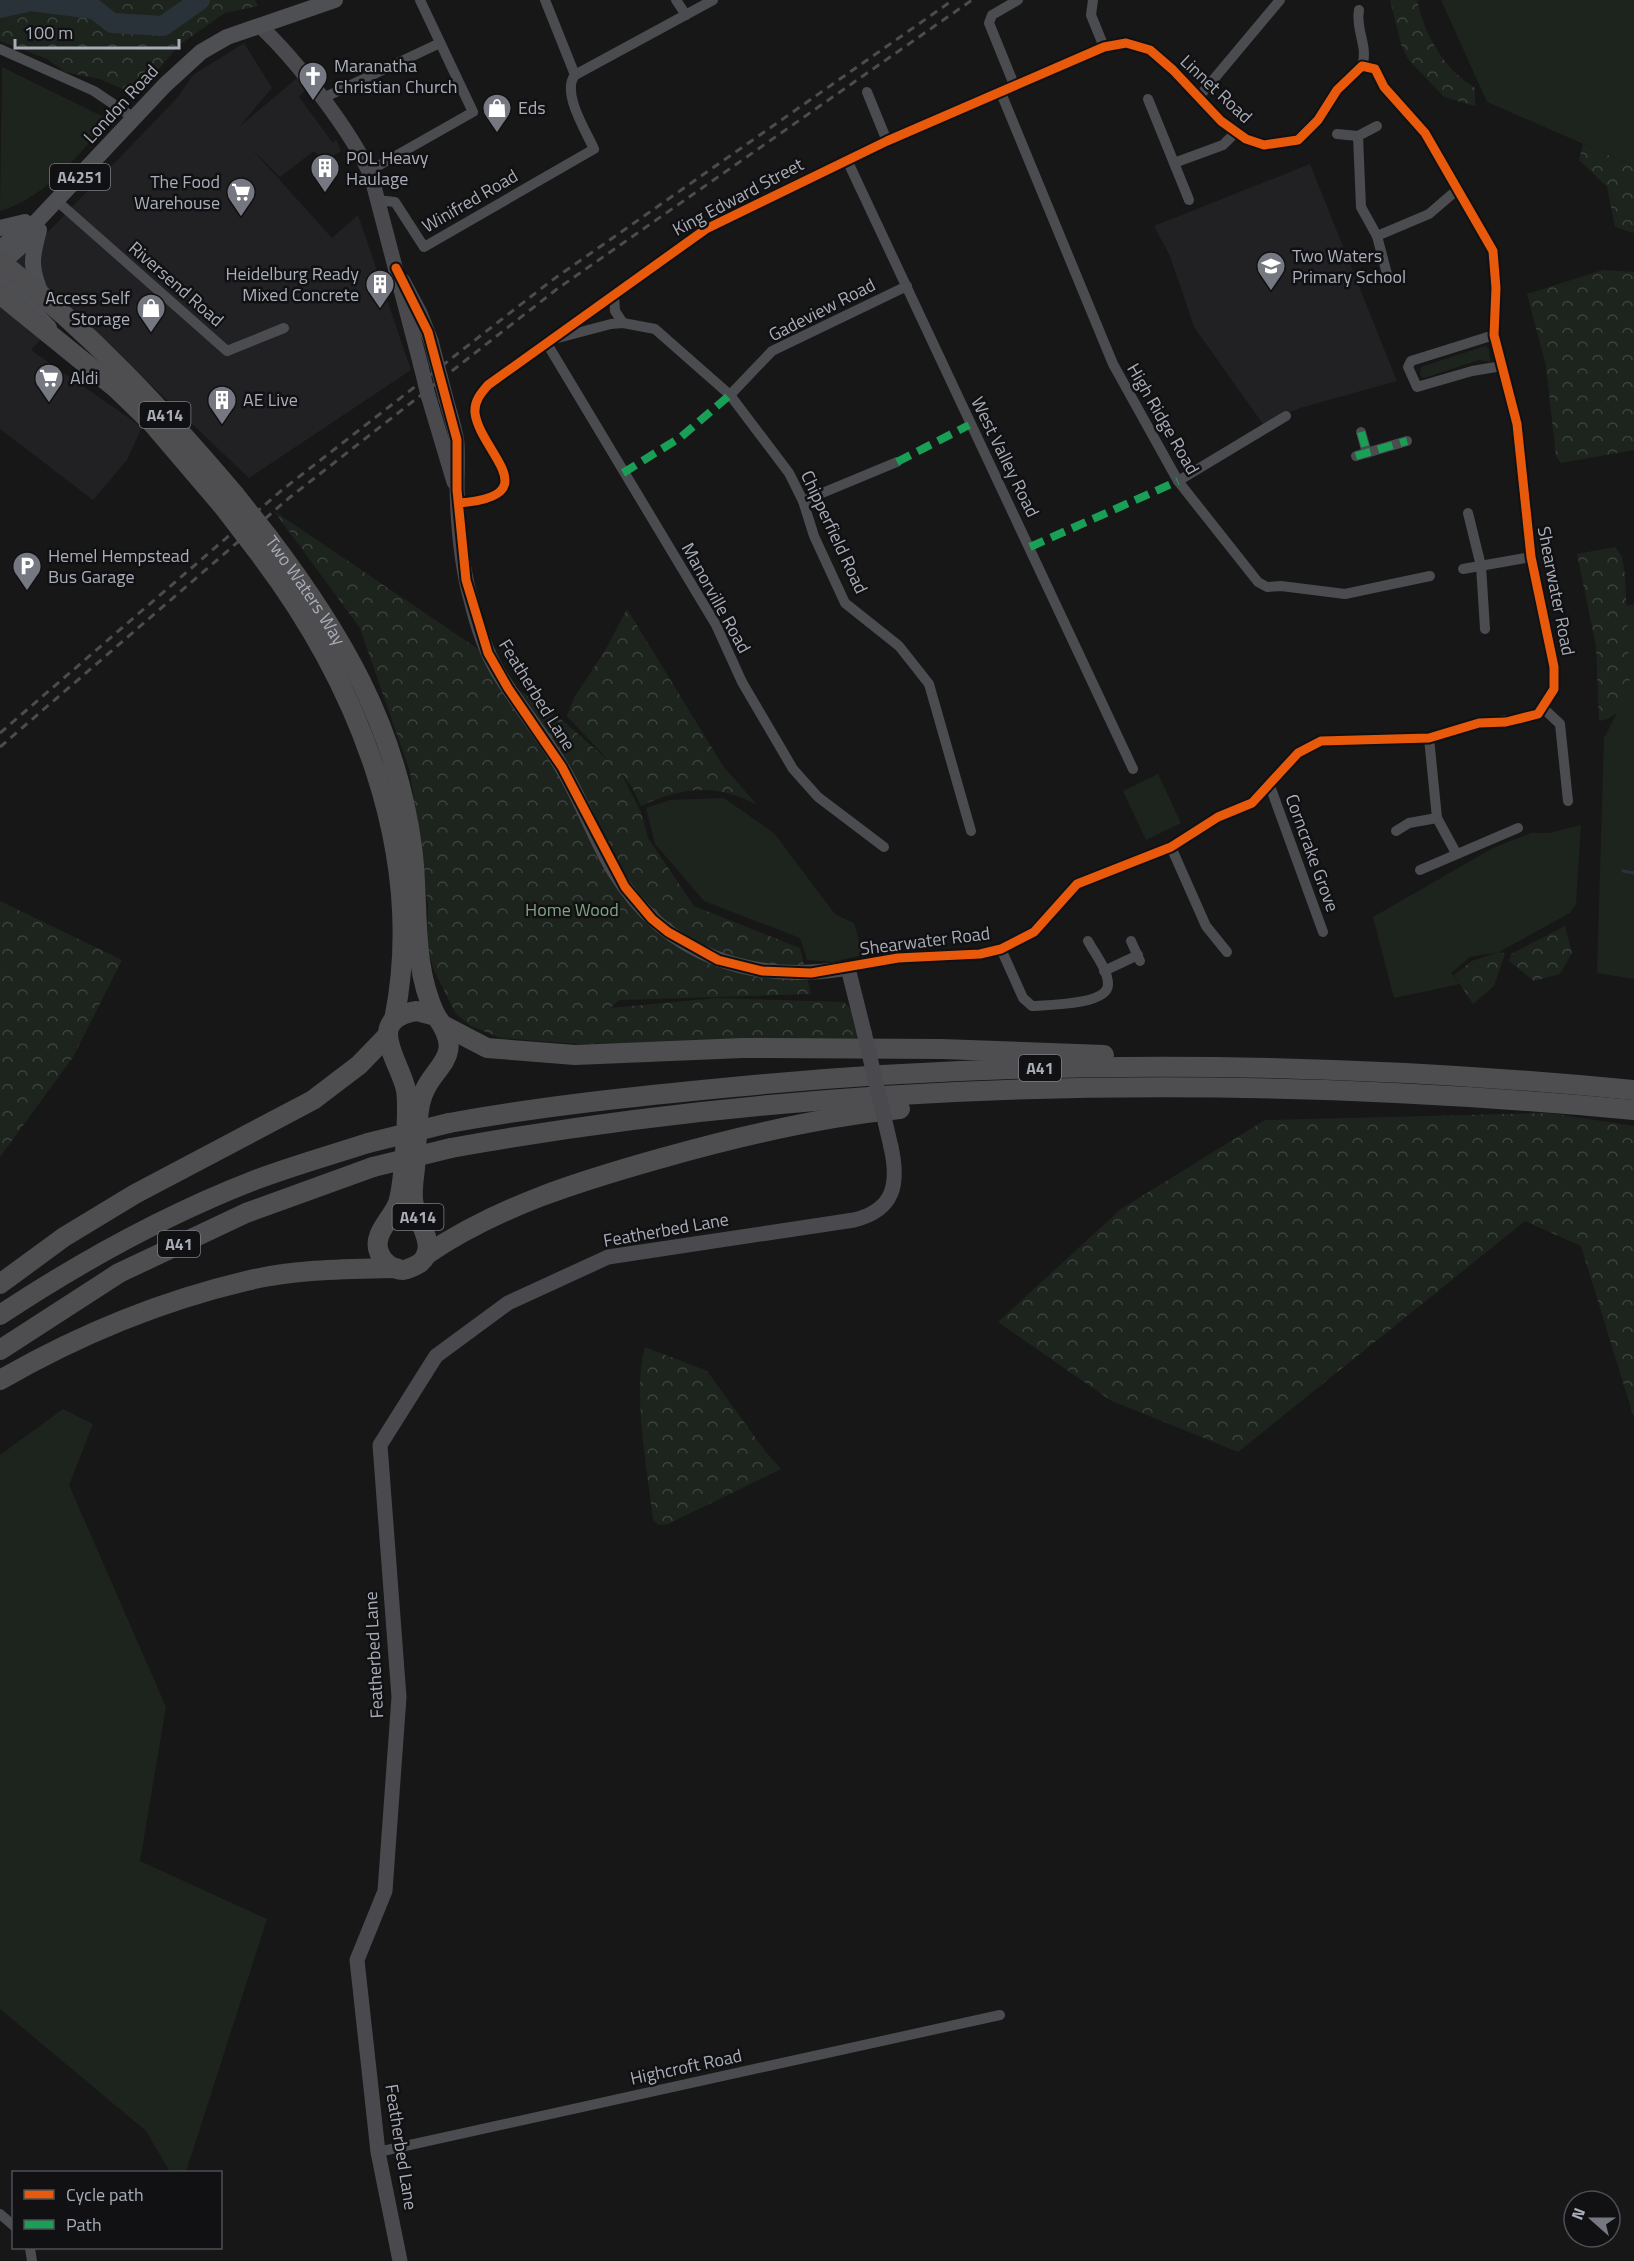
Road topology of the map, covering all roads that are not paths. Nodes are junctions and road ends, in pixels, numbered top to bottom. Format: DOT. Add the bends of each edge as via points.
graph roads {
  1 [pos="335,0"];
  2 [pos="420,0"];
  3 [pos="544,0"];
  4 [pos="676,0"];
  5 [pos="713,0"];
  6 [pos="1018,0"];
  7 [pos="1093,0"];
  8 [pos="1280,0"];
  9 [pos="1359,10"];
  10 [pos="686,15"];
  11 [pos="261,27"];
  12 [pos="440,43"];
  13 [pos="1104,47"];
  14 [pos="0,49"];
  15 [pos="1077,59"];
  16 [pos="1362,66"];
  17 [pos="575,75"];
  18 [pos="1015,87"];
  19 [pos="867,92"];
  20 [pos="1001,93"];
  21 [pos="1198,98"];
  22 [pos="321,99"];
  23 [pos="1148,99"];
  24 [pos="134,118"];
  25 [pos="1377,126"];
  26 [pos="1236,132"];
  27 [pos="1337,134"];
  28 [pos="1358,136"];
  29 [pos="887,141"];
  30 [pos="847,160"];
  31 [pos="1174,163"];
  32 [pos="369,171"];
  33 [pos="1458,189"];
  34 [pos="377,200"];
  35 [pos="1189,200"];
  36 [pos="57,201"];
  37 [pos="39,219"];
  38 [pos="0,228"];
  39 [pos="1377,236"];
  40 [pos="0,259"];
  41 [pos="396,268"];
  42 [pos="1387,274"];
  43 [pos="907,286"];
  44 [pos="0,294"];
  45 [pos="614,294"];
  46 [pos="42,296"];
  47 [pos="0,306"];
  48 [pos="623,323"];
  49 [pos="284,328"];
  50 [pos="1494,335"];
  51 [pos="60,340"];
  52 [pos="548,341"];
  53 [pos="1502,366"];
  54 [pos="730,395"];
  55 [pos="1286,416"];
  56 [pos="1361,432"];
  57 [pos="1407,441"];
  58 [pos="897,462"];
  59 [pos="1178,481"];
  60 [pos="458,497"];
  61 [pos="228,500"];
  62 [pos="803,501"];
  63 [pos="1468,513"];
  64 [pos="262,543"];
  65 [pos="1531,557"];
  66 [pos="1482,566"];
  67 [pos="1463,569"];
  68 [pos="1430,576"];
  69 [pos="1485,629"];
  70 [pos="1543,708"];
  71 [pos="1429,738"];
  72 [pos="1134,768"];
  73 [pos="1270,786"];
  74 [pos="1568,801"];
  75 [pos="1437,819"];
  76 [pos="1518,828"];
  77 [pos="971,831"];
  78 [pos="1396,831"];
  79 [pos="884,847"];
  80 [pos="1171,848"];
  81 [pos="1456,853"];
  82 [pos="1420,870"];
  83 [pos="1323,932"];
  84 [pos="1088,941"];
  85 [pos="1131,941"];
  86 [pos="1001,949"];
  87 [pos="1227,952"];
  88 [pos="848,968"];
  89 [pos="1104,970"];
  90 [pos="440,1021"];
  91 [pos="391,1027"];
  92 [pos="1265,1068"];
  93 [pos="1634,1090"];
  94 [pos="976,1093"];
  95 [pos="1634,1110"];
  96 [pos="426,1255"];
  97 [pos="396,1268"];
  98 [pos="0,1284"];
  99 [pos="0,1315"];
  100 [pos="0,1350"];
  101 [pos="0,1380"];
  102 [pos="1000,2015"];
  103 [pos="378,2152"];
  104 [pos="0,2214"];
  105 [pos="12,2224"];
  106 [pos="400,2261"];
  1 -- 11 [label="main road, London Road / A4251"];
  2 -- 12 [label="street"];
  3 -- 17 [label="street"];
  4 -- 10 [label="street"];
  5 -- 10 [label="street"];
  6 -- 18 [label="street" via="992,15 989,23"];
  7 -- 13 [label="street" via="1091,15"];
  8 -- 21 [label="street"];
  9 -- 16 [label="street" via="1366,54"];
  10 -- 17 [label="street"];
  11 -- 22 [label="street, Featherbed Lane"];
  11 -- 24 [label="main road, London Road / A4251" via="227,37 201,51"];
  12 -- 22 [label="street"];
  12 -- 32 [label="street" via="473,112"];
  13 -- 15 [label="street, Linnet Road"];
  13 -- 21 [label="street, Linnet Road" via="1126,43 1150,50"];
  14 -- 24 [label="street" via="94,92"];
  15 -- 18 [label="street, King Edward Street"];
  16 -- 26 [label="street, Linnet Road" via="1337,90 1318,120 1298,141 1264,146"];
  16 -- 33 [label="street, Shearwater Road" via="1375,69 1384,87 1425,133"];
  17 -- 34 [label="street, Winifred Road" via="570,92 594,149 424,247 394,202"];
  18 -- 20 [label="street, King Edward Street"];
  19 -- 29 [label="street"];
  20 -- 29 [label="street, King Edward Street"];
  20 -- 59 [label="street, High Ridge Road" via="1113,364"];
  21 -- 26 [label="street, Linnet Road"];
  22 -- 32 [label="street, Featherbed Lane"];
  23 -- 31 [label="street"];
  24 -- 36 [label="main road, London Road / A4251"];
  25 -- 28 [label="street"];
  26 -- 31 [label="street" via="1222,145"];
  27 -- 28 [label="street"];
  28 -- 39 [label="street" via="1361,207"];
  29 -- 30 [label="street, King Edward Street"];
  30 -- 43 [label="street, West Valley Road"];
  30 -- 45 [label="street, King Edward Street" via="706,229"];
  31 -- 35 [label="street"];
  32 -- 34 [label="street, Featherbed Lane"];
  33 -- 39 [label="street" via="1429,214"];
  33 -- 50 [label="street, Shearwater Road" via="1493,251"];
  34 -- 41 [label="street, Featherbed Lane"];
  36 -- 37 [label="main road, London Road / A4251"];
  36 -- 49 [label="street, Riversend Road" via="227,351"];
  37 -- 38 [label="main road"];
  37 -- 40 [label="main road, London Road / A4251" via="26,242"];
  37 -- 46 [label="main road" via="32,272"];
  39 -- 42 [label="street"];
  40 -- 46 [label="highway, Two Waters Way / A414"];
  40 -- 51 [label="main road"];
  41 -- 60 [label="street, Featherbed Lane, bridge"];
  41 -- 60 [label="street, Featherbed Lane, bridge" via="431,341 457,441"];
  43 -- 54 [label="street, Gadeview Road" via="772,351"];
  43 -- 72 [label="street, West Valley Road"];
  44 -- 51 [label="highway, Two Waters Way / A414"];
  45 -- 48 [label="street" via="615,310"];
  45 -- 52 [label="street, King Edward Street"];
  46 -- 61 [label="highway, Two Waters Way / A414" via="148,396"];
  47 -- 51 [label="main road"];
  48 -- 52 [label="street, Chipperfield Road"];
  48 -- 54 [label="street, Chipperfield Road" via="655,329"];
  50 -- 53 [label="street, Shearwater Road"];
  50 -- 53 [label="street" via="1412,361 1408,367 1417,387"];
  51 -- 61 [label="highway, Two Waters Way / A414" via="152,423"];
  52 -- 60 [label="street, King Edward Street" via="479,395 475,413 502,467 503,484 487,500"];
  52 -- 79 [label="street, Manorville Road" via="716,625 742,682 794,769 818,798"];
  53 -- 65 [label="street, Shearwater Road" via="1517,424"];
  54 -- 62 [label="street, Chipperfield Road" via="789,473"];
  55 -- 59 [label="street"];
  56 -- 57 [label="street" via="1361,455"];
  58 -- 62 [label="street"];
  59 -- 68 [label="street, High Ridge Road" via="1258,582 1268,587 1345,594"];
  60 -- 88 [label="street, Featherbed Lane" via="466,580 488,653 562,766 613,868 638,903 684,943 733,965 777,973"];
  61 -- 64 [label="highway, Two Waters Way / A414, bridge"];
  62 -- 77 [label="street, Chipperfield Road" via="844,603 899,646 929,684"];
  63 -- 66 [label="street"];
  64 -- 90 [label="highway, Two Waters Way / A414" via="310,592 362,681 388,742 412,848 419,964 423,984"];
  64 -- 91 [label="highway, Two Waters Way / A414" via="349,699 388,820 400,898 401,984"];
  65 -- 66 [label="street"];
  65 -- 70 [label="street, Shearwater Road" via="1554,667 1554,689"];
  66 -- 67 [label="street"];
  66 -- 69 [label="street"];
  70 -- 71 [label="street, Shearwater Road" via="1538,714 1521,719 1479,723"];
  70 -- 74 [label="street" via="1560,724"];
  71 -- 73 [label="street, Shearwater Road" via="1321,741 1298,753"];
  71 -- 75 [label="street"];
  73 -- 80 [label="street, Shearwater Road" via="1252,803 1218,817"];
  73 -- 83 [label="street, Corncrake Grove"];
  75 -- 78 [label="street" via="1408,823"];
  75 -- 81 [label="street"];
  76 -- 81 [label="street"];
  80 -- 86 [label="street, Shearwater Road" via="1077,884 1034,932"];
  80 -- 87 [label="street" via="1206,926"];
  81 -- 82 [label="street"];
  84 -- 89 [label="street"];
  85 -- 89 [label="street" via="1139,958"];
  86 -- 88 [label="street, Shearwater Road" via="980,954 898,958"];
  86 -- 89 [label="street" via="1023,998 1032,1006 1099,998 1107,992"];
  88 -- 103 [label="street, Featherbed Lane, bridge" via="896,1172 887,1201 854,1220 608,1257 508,1303 436,1356 380,1445 399,1697 385,1891 357,1960"];
  90 -- 91 [label="highway" via="417,1011 404,1013"];
  90 -- 92 [label="highway" via="487,1048 547,1054 744,1048 942,1049 1230,1060"];
  90 -- 96 [label="highway, A414" via="451,1048 420,1103 414,1179 413,1200 428,1244"];
  91 -- 97 [label="highway, A414" via="388,1048 401,1072 408,1109 398,1202 378,1239 378,1252"];
  91 -- 98 [label="highway" via="359,1065 313,1100 135,1194 64,1237"];
  92 -- 93 [label="highway, A41"];
  92 -- 99 [label="highway, A41, bridge" via="937,1071 630,1097 449,1123 368,1143 255,1180 166,1219 59,1276"];
  94 -- 95 [label="highway, A41" via="1075,1088 1257,1088 1439,1094"];
  94 -- 96 [label="highway, A41" via="722,1141 635,1165 544,1195 482,1221"];
  94 -- 100 [label="highway, A41, bridge" via="804,1101 569,1126 373,1167 246,1213 139,1263"];
  96 -- 97 [label="highway, A414" via="413,1267"];
  97 -- 101 [label="highway" via="247,1280 146,1312"];
  102 -- 103 [label="street, Highcroft Road"];
  103 -- 106 [label="street, Featherbed Lane"];
  104 -- 105 [label="street"];
}
